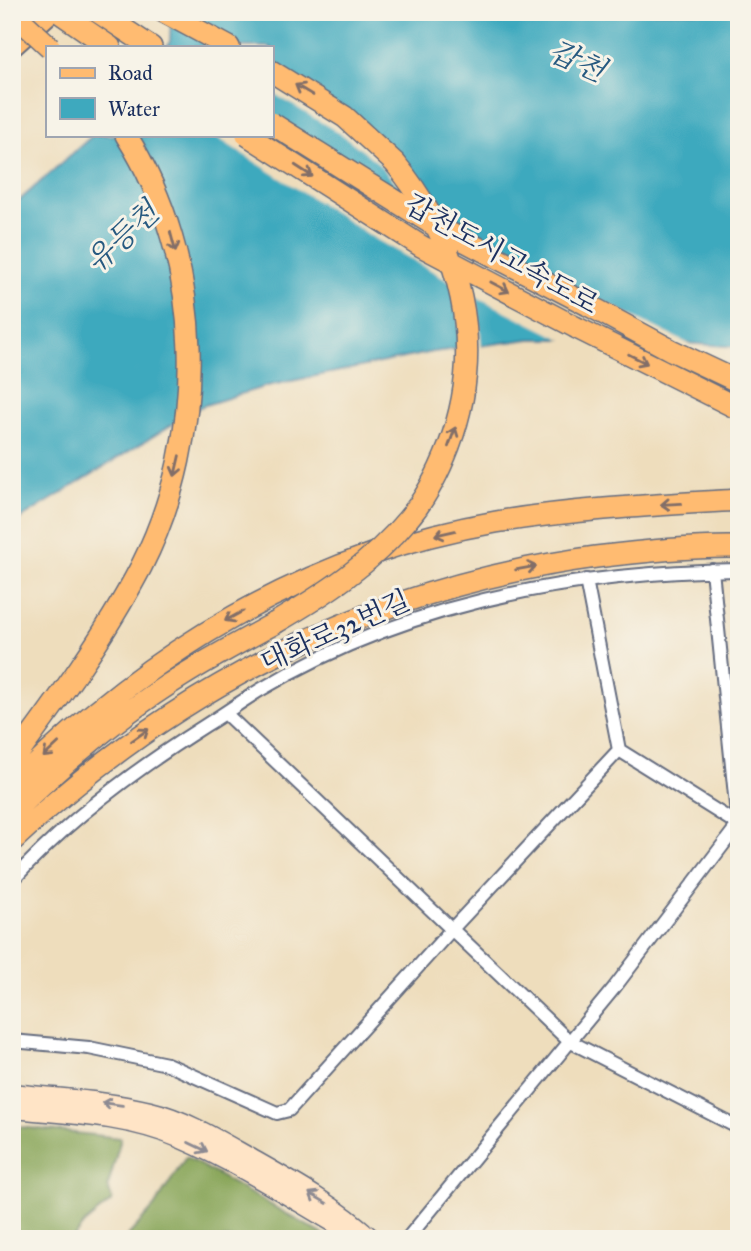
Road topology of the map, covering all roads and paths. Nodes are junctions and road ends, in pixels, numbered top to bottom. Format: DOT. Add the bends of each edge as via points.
graph roads {
  1 [pos="12,12"];
  2 [pos="21,12"];
  3 [pos="51,12"];
  4 [pos="59,12"];
  5 [pos="98,12"];
  6 [pos="164,12"];
  7 [pos="12,20"];
  8 [pos="49,46"];
  9 [pos="109,46"];
  10 [pos="149,46"];
  11 [pos="227,46"];
  12 [pos="12,47"];
  13 [pos="273,72"];
  14 [pos="273,124"];
  15 [pos="127,136"];
  16 [pos="249,136"];
  17 [pos="739,382"];
  18 [pos="739,409"];
  19 [pos="739,500"];
  20 [pos="739,547"];
  21 [pos="712,570"];
  22 [pos="739,570"];
  23 [pos="586,580"];
  24 [pos="225,713"];
  25 [pos="619,750"];
  26 [pos="12,762"];
  27 [pos="12,788"];
  28 [pos="12,813"];
  29 [pos="738,825"];
  30 [pos="12,841"];
  31 [pos="12,881"];
  32 [pos="452,929"];
  33 [pos="12,1041"];
  34 [pos="569,1041"];
  35 [pos="12,1093"];
  36 [pos="12,1109"];
  37 [pos="739,1128"];
  38 [pos="360,1239"];
  39 [pos="372,1239"];
  40 [pos="407,1239"];
  1 -- 8 [label="highway, bridge"];
  2 -- 7 [label="main road, bridge"];
  3 -- 12 [label="main road"];
  4 -- 9 [label="highway"];
  5 -- 10 [label="highway"];
  6 -- 11 [label="highway"];
  28 -- 13 [label="highway, one-way, bridge" via="138,705 347,579 369,560 430,488 456,427 467,369 467,336 457,277 440,232 418,191 377,145 345,117"];
  14 -- 17 [label="highway, 갑천도시고속도로, bridge" via="434,225"];
  15 -- 26 [label="highway, one-way" via="162,205 182,279 188,319 182,447 165,509 142,565 103,633"];
  16 -- 18 [label="highway, 갑천도시고속도로, one-way, bridge" via="421,246"];
  19 -- 27 [label="highway, one-way" via="494,523 429,537 336,568 232,616 169,655 102,704"];
  30 -- 20 [label="highway, one-way" via="137,736 232,677 330,629 415,597 517,570 627,553"];
  21 -- 22 [label="street, 대화로32번길"];
  21 -- 23 [label="street, 대화로32번길"];
  21 -- 29 [label="street"];
  23 -- 24 [label="street, 대화로32번길" via="498,595 403,624 327,655"];
  23 -- 25 [label="street"];
  24 -- 31 [label="street, 대화로32번길" via="149,760"];
  24 -- 32 [label="street"];
  25 -- 29 [label="street"];
  25 -- 32 [label="street"];
  29 -- 34 [label="street"];
  32 -- 33 [label="street" via="289,1110 277,1113 167,1063 89,1048"];
  32 -- 34 [label="street"];
  34 -- 37 [label="street"];
  34 -- 40 [label="street"];
  39 -- 35 [label="main road, one-way" via="317,1197 214,1138 152,1111"];
  36 -- 38 [label="main road, one-way" via="132,1124 180,1138"];
}
